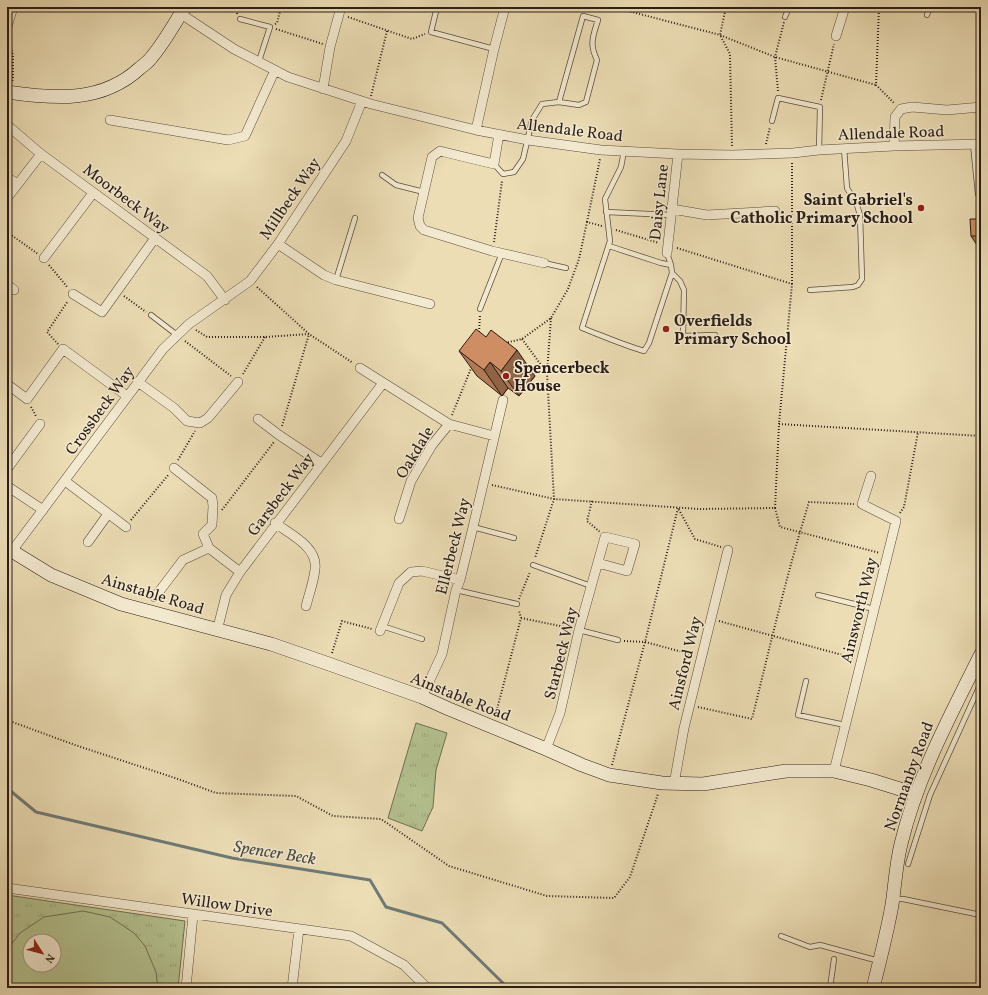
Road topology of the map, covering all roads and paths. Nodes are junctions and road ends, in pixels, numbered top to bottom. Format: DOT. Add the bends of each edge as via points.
graph roads {
  1 [pos="13,7"];
  2 [pos="281,7"];
  3 [pos="437,7"];
  4 [pos="506,7"];
  5 [pos="613,7"];
  6 [pos="726,7"];
  7 [pos="789,7"];
  8 [pos="845,7"];
  9 [pos="879,7"];
  10 [pos="930,7"];
  11 [pos="183,10"];
  12 [pos="340,10"];
  13 [pos="927,15"];
  14 [pos="785,17"];
  15 [pos="240,18"];
  16 [pos="7,27"];
  17 [pos="270,27"];
  18 [pos="387,31"];
  19 [pos="431,32"];
  20 [pos="720,35"];
  21 [pos="7,36"];
  22 [pos="836,36"];
  23 [pos="330,47"];
  24 [pos="494,49"];
  25 [pos="775,57"];
  26 [pos="259,62"];
  27 [pos="275,70"];
  28 [pos="828,71"];
  29 [pos="876,85"];
  30 [pos="323,89"];
  31 [pos="7,92"];
  32 [pos="778,98"];
  33 [pos="366,102"];
  34 [pos="559,102"];
  35 [pos="820,107"];
  36 [pos="981,108"];
  37 [pos="900,109"];
  38 [pos="110,120"];
  39 [pos="772,121"];
  40 [pos="7,125"];
  41 [pos="476,130"];
  42 [pos="499,134"];
  43 [pos="528,140"];
  44 [pos="977,144"];
  45 [pos="894,146"];
  46 [pos="844,148"];
  47 [pos="601,150"];
  48 [pos="819,150"];
  49 [pos="624,151"];
  50 [pos="792,153"];
  51 [pos="41,154"];
  52 [pos="678,154"];
  53 [pos="764,154"];
  54 [pos="732,155"];
  55 [pos="975,159"];
  56 [pos="981,159"];
  57 [pos="494,164"];
  58 [pos="382,175"];
  59 [pos="7,177"];
  60 [pos="17,184"];
  61 [pos="93,192"];
  62 [pos="424,192"];
  63 [pos="7,198"];
  64 [pos="981,200"];
  65 [pos="776,211"];
  66 [pos="606,212"];
  67 [pos="672,212"];
  68 [pos="355,218"];
  69 [pos="587,222"];
  70 [pos="7,232"];
  71 [pos="155,238"];
  72 [pos="278,244"];
  73 [pos="609,246"];
  74 [pos="502,253"];
  75 [pos="667,253"];
  76 [pos="44,258"];
  77 [pos="544,263"];
  78 [pos="671,265"];
  79 [pos="566,268"];
  80 [pos="672,274"];
  81 [pos="336,280"];
  82 [pos="250,281"];
  83 [pos="792,284"];
  84 [pos="810,290"];
  85 [pos="117,291"];
  86 [pos="73,294"];
  87 [pos="225,300"];
  88 [pos="430,304"];
  89 [pos="480,309"];
  90 [pos="151,315"];
  91 [pos="551,318"];
  92 [pos="189,324"];
  93 [pos="309,334"];
  94 [pos="177,335"];
  95 [pos="715,335"];
  96 [pos="265,337"];
  97 [pos="522,339"];
  98 [pos="63,349"];
  99 [pos="360,368"];
  100 [pos="547,372"];
  101 [pos="138,382"];
  102 [pos="238,382"];
  103 [pos="383,383"];
  104 [pos="7,384"];
  105 [pos="127,396"];
  106 [pos="27,399"];
  107 [pos="502,400"];
  108 [pos="258,419"];
  109 [pos="200,423"];
  110 [pos="40,424"];
  111 [pos="449,424"];
  112 [pos="918,432"];
  113 [pos="279,435"];
  114 [pos="494,436"];
  115 [pos="981,436"];
  116 [pos="321,463"];
  117 [pos="174,468"];
  118 [pos="7,469"];
  119 [pos="871,476"];
  120 [pos="65,481"];
  121 [pos="484,483"];
  122 [pos="7,486"];
  123 [pos="554,499"];
  124 [pos="592,501"];
  125 [pos="862,504"];
  126 [pos="678,508"];
  127 [pos="775,508"];
  128 [pos="43,510"];
  129 [pos="108,514"];
  130 [pos="399,519"];
  131 [pos="896,521"];
  132 [pos="276,523"];
  133 [pos="212,525"];
  134 [pos="126,527"];
  135 [pos="473,527"];
  136 [pos="800,532"];
  137 [pos="605,537"];
  138 [pos="514,538"];
  139 [pos="88,542"];
  140 [pos="209,548"];
  141 [pos="10,550"];
  142 [pos="728,550"];
  143 [pos="887,555"];
  144 [pos="598,563"];
  145 [pos="533,565"];
  146 [pos="240,572"];
  147 [pos="460,580"];
  148 [pos="592,586"];
  149 [pos="456,590"];
  150 [pos="818,595"];
  151 [pos="156,597"];
  152 [pos="517,604"];
  153 [pos="306,606"];
  154 [pos="874,609"];
  155 [pos="521,618"];
  156 [pos="710,619"];
  157 [pos="381,629"];
  158 [pos="216,630"];
  159 [pos="579,630"];
  160 [pos="772,636"];
  161 [pos="422,639"];
  162 [pos="618,640"];
  163 [pos="645,642"];
  164 [pos="981,654"];
  165 [pos="701,656"];
  166 [pos="862,660"];
  167 [pos="329,664"];
  168 [pos="806,681"];
  169 [pos="981,683"];
  170 [pos="422,697"];
  171 [pos="689,705"];
  172 [pos="7,720"];
  173 [pos="492,726"];
  174 [pos="845,726"];
  175 [pos="546,749"];
  176 [pos="834,771"];
  177 [pos="610,775"];
  178 [pos="668,783"];
  179 [pos="916,794"];
  180 [pos="907,845"];
  181 [pos="908,864"];
  182 [pos="7,888"];
  183 [pos="892,899"];
  184 [pos="981,914"];
  185 [pos="193,915"];
  186 [pos="299,929"];
  187 [pos="781,936"];
  188 [pos="834,959"];
  189 [pos="880,961"];
  190 [pos="186,988"];
  191 [pos="292,988"];
  192 [pos="427,988"];
  193 [pos="830,988"];
  194 [pos="873,988"];
  1 -- 16 [label="street"];
  2 -- 17 [label="path" via="277,23"];
  3 -- 19 [label="lane"];
  4 -- 24 [label="street"];
  5 -- 20 [label="path"];
  6 -- 20 [label="path"];
  7 -- 14 [label="lane"];
  8 -- 22 [label="street"];
  9 -- 29 [label="path"];
  10 -- 13 [label="lane"];
  11 -- 26 [label="street, Allendale Road" via="234,49"];
  11 -- 31 [label="street" via="151,58 129,78 109,88 86,96 63,98"];
  12 -- 18 [label="path"];
  12 -- 23 [label="street"];
  14 -- 25 [label="path"];
  15 -- 17 [label="lane"];
  17 -- 23 [label="path"];
  17 -- 26 [label="lane"];
  18 -- 19 [label="path" via="412,39"];
  18 -- 33 [label="path"];
  19 -- 24 [label="lane"];
  20 -- 25 [label="path"];
  20 -- 54 [label="path" via="730,54"];
  21 -- 31 [label="path" via="13,55 13,79"];
  22 -- 28 [label="path"];
  23 -- 30 [label="street"];
  24 -- 41 [label="street"];
  25 -- 28 [label="path"];
  25 -- 32 [label="path"];
  26 -- 27 [label="street, Allendale Road"];
  27 -- 30 [label="street, Allendale Road"];
  27 -- 38 [label="street" via="245,136 228,140"];
  28 -- 29 [label="path"];
  28 -- 35 [label="path"];
  29 -- 37 [label="path"];
  30 -- 33 [label="street, Allendale Road"];
  32 -- 35 [label="lane"];
  32 -- 39 [label="lane"];
  33 -- 41 [label="street, Allendale Road"];
  33 -- 72 [label="street, Millbeck Way" via="346,141"];
  34 -- 34 [label="lane" via="583,16 598,20 591,44 597,60 586,102 579,105"];
  34 -- 43 [label="lane" via="542,104 532,120"];
  35 -- 48 [label="lane"];
  36 -- 37 [label="street"];
  37 -- 45 [label="street" via="895,117"];
  39 -- 53 [label="path"];
  40 -- 51 [label="street, Moorbeck Way"];
  41 -- 42 [label="street, Allendale Road"];
  42 -- 43 [label="street, Allendale Road"];
  42 -- 57 [label="street"];
  43 -- 47 [label="street, Allendale Road"];
  43 -- 57 [label="lane" via="523,159 514,172 503,174"];
  44 -- 45 [label="street, Allendale Road"];
  44 -- 55 [label="lane"];
  45 -- 46 [label="street, Allendale Road"];
  46 -- 48 [label="street, Allendale Road"];
  46 -- 84 [label="lane" via="847,188 860,215 862,279 853,287"];
  47 -- 49 [label="street, Allendale Road"];
  47 -- 69 [label="path"];
  48 -- 50 [label="street, Allendale Road"];
  49 -- 52 [label="street, Allendale Road"];
  49 -- 66 [label="lane" via="621,167 604,199"];
  50 -- 53 [label="street, Allendale Road"];
  50 -- 83 [label="path"];
  51 -- 60 [label="street"];
  51 -- 61 [label="street, Moorbeck Way"];
  52 -- 54 [label="street, Allendale Road"];
  52 -- 67 [label="street, Daisy Lane"];
  53 -- 54 [label="street, Allendale Road"];
  55 -- 56 [label="lane"];
  55 -- 64 [label="lane" via="978,194"];
  57 -- 62 [label="street" via="440,151 432,156"];
  58 -- 62 [label="lane" via="396,185"];
  59 -- 60 [label="street"];
  60 -- 63 [label="street"];
  61 -- 71 [label="street, Moorbeck Way"];
  61 -- 76 [label="street"];
  62 -- 74 [label="street" via="418,218 424,230"];
  65 -- 67 [label="street" via="707,215"];
  66 -- 67 [label="lane"];
  66 -- 73 [label="lane"];
  67 -- 75 [label="street, Daisy Lane"];
  68 -- 81 [label="lane"];
  70 -- 76 [label="path"];
  71 -- 85 [label="street"];
  71 -- 87 [label="street, Moorbeck Way" via="208,276"];
  72 -- 81 [label="street" via="324,275"];
  72 -- 82 [label="street, Millbeck Way"];
  73 -- 78 [label="lane" via="660,264"];
  73 -- 80 [label="lane" via="582,328 644,351"];
  74 -- 77 [label="street"];
  74 -- 89 [label="lane"];
  75 -- 78 [label="lane"];
  76 -- 86 [label="path"];
  77 -- 79 [label="lane"];
  78 -- 80 [label="lane"];
  80 -- 95 [label="lane" via="680,281 684,290 683,336"];
  81 -- 88 [label="street"];
  82 -- 87 [label="street, Millbeck Way"];
  82 -- 93 [label="path"];
  85 -- 86 [label="street" via="102,312"];
  85 -- 90 [label="path"];
  86 -- 98 [label="path" via="47,332"];
  87 -- 92 [label="street, Crossbeck Way"];
  90 -- 94 [label="lane"];
  91 -- 100 [label="path"];
  92 -- 94 [label="street, Crossbeck Way"];
  92 -- 96 [label="path" via="207,337"];
  93 -- 96 [label="path"];
  93 -- 99 [label="path"];
  93 -- 113 [label="path"];
  94 -- 101 [label="street, Crossbeck Way"];
  94 -- 102 [label="path"];
  96 -- 102 [label="path"];
  97 -- 100 [label="path"];
  98 -- 105 [label="street"];
  98 -- 106 [label="street"];
  99 -- 103 [label="street"];
  100 -- 123 [label="path"];
  101 -- 105 [label="street, Crossbeck Way"];
  101 -- 109 [label="street" via="174,408 187,421"];
  102 -- 109 [label="street" via="208,418"];
  103 -- 111 [label="street"];
  103 -- 116 [label="street, Garsbeck Way"];
  104 -- 106 [label="street"];
  105 -- 120 [label="street, Crossbeck Way"];
  106 -- 110 [label="path"];
  107 -- 114 [label="street, Ellerbeck Way"];
  108 -- 113 [label="street"];
  109 -- 117 [label="path"];
  110 -- 118 [label="street"];
  111 -- 114 [label="street"];
  111 -- 130 [label="street, Oakdale" via="432,445 411,480"];
  112 -- 115 [label="path"];
  112 -- 127 [label="path" via="779,424"];
  112 -- 131 [label="path" via="904,507"];
  113 -- 116 [label="street"];
  113 -- 133 [label="path"];
  114 -- 121 [label="street, Ellerbeck Way"];
  116 -- 132 [label="street, Garsbeck Way"];
  117 -- 133 [label="street" via="212,498"];
  117 -- 134 [label="path"];
  119 -- 125 [label="street"];
  120 -- 128 [label="street, Crossbeck Way"];
  120 -- 129 [label="street"];
  121 -- 123 [label="path"];
  121 -- 135 [label="street, Ellerbeck Way"];
  122 -- 128 [label="street"];
  123 -- 124 [label="path"];
  123 -- 145 [label="path"];
  124 -- 126 [label="path"];
  124 -- 137 [label="path" via="587,521"];
  125 -- 131 [label="street"];
  125 -- 136 [label="path" via="809,502"];
  126 -- 127 [label="path"];
  126 -- 142 [label="path" via="695,539"];
  126 -- 163 [label="path"];
  127 -- 136 [label="path" via="780,527"];
  128 -- 141 [label="street, Crossbeck Way"];
  129 -- 134 [label="street"];
  129 -- 139 [label="street"];
  131 -- 143 [label="street, Ainsworth Way"];
  132 -- 146 [label="street, Garsbeck Way"];
  132 -- 153 [label="street" via="307,546 314,557 316,568"];
  133 -- 140 [label="street" via="203,534"];
  135 -- 138 [label="lane"];
  135 -- 147 [label="street, Ellerbeck Way"];
  136 -- 143 [label="path"];
  136 -- 160 [label="path"];
  137 -- 144 [label="street, Starbeck Way"];
  137 -- 144 [label="street" via="635,544 627,571"];
  140 -- 146 [label="street"];
  140 -- 151 [label="street" via="184,560"];
  141 -- 158 [label="street, Ainstable Road" via="50,575 121,604"];
  142 -- 156 [label="street, Ainsford Way"];
  143 -- 154 [label="street, Ainsworth Way"];
  144 -- 148 [label="street, Starbeck Way"];
  145 -- 148 [label="lane"];
  145 -- 152 [label="path"];
  146 -- 158 [label="street, Garsbeck Way" via="226,595"];
  147 -- 149 [label="street, Ellerbeck Way"];
  147 -- 157 [label="street" via="422,571 411,572 399,583"];
  148 -- 159 [label="street, Starbeck Way"];
  149 -- 152 [label="lane"];
  149 -- 170 [label="street, Ellerbeck Way" via="442,654"];
  150 -- 154 [label="lane"];
  152 -- 155 [label="path"];
  154 -- 166 [label="street, Ainsworth Way"];
  155 -- 159 [label="path"];
  155 -- 173 [label="path"];
  156 -- 160 [label="path"];
  156 -- 165 [label="street, Ainsford Way"];
  157 -- 161 [label="lane"];
  157 -- 167 [label="path" via="342,621"];
  158 -- 167 [label="street, Ainstable Road" via="271,644"];
  159 -- 162 [label="lane"];
  159 -- 175 [label="street, Starbeck Way" via="560,712"];
  160 -- 166 [label="path"];
  160 -- 171 [label="path" via="752,719"];
  162 -- 163 [label="path"];
  163 -- 165 [label="path"];
  163 -- 177 [label="path"];
  164 -- 179 [label="street, Normanby Road" via="948,717"];
  165 -- 171 [label="street, Ainsford Way"];
  166 -- 174 [label="street, Ainsworth Way"];
  167 -- 170 [label="street, Ainstable Road"];
  168 -- 174 [label="lane" via="798,715"];
  169 -- 180 [label="lane"];
  170 -- 173 [label="street, Ainstable Road"];
  171 -- 178 [label="street, Ainsford Way"];
  172 -- 178 [label="path" via="216,794 296,796 332,816 381,819 449,866 547,896 614,898 630,877"];
  173 -- 175 [label="street, Ainstable Road"];
  174 -- 176 [label="street, Ainsworth Way"];
  175 -- 177 [label="street, Ainstable Road"];
  176 -- 178 [label="street, Ainstable Road" via="786,771 703,784"];
  176 -- 179 [label="street, Ainstable Road"];
  177 -- 178 [label="street, Ainstable Road"];
  179 -- 180 [label="street, Normanby Road"];
  180 -- 181 [label="lane"];
  180 -- 183 [label="street, Normanby Road" via="896,869"];
  182 -- 185 [label="street, Willow Drive"];
  183 -- 184 [label="lane"];
  183 -- 189 [label="street, Normanby Road"];
  185 -- 186 [label="street, Willow Drive"];
  185 -- 190 [label="street"];
  186 -- 191 [label="street"];
  186 -- 192 [label="street, Willow Drive" via="351,936 404,965"];
  187 -- 189 [label="lane" via="810,947 820,945"];
  188 -- 193 [label="lane"];
  189 -- 194 [label="street, Normanby Road"];
}
